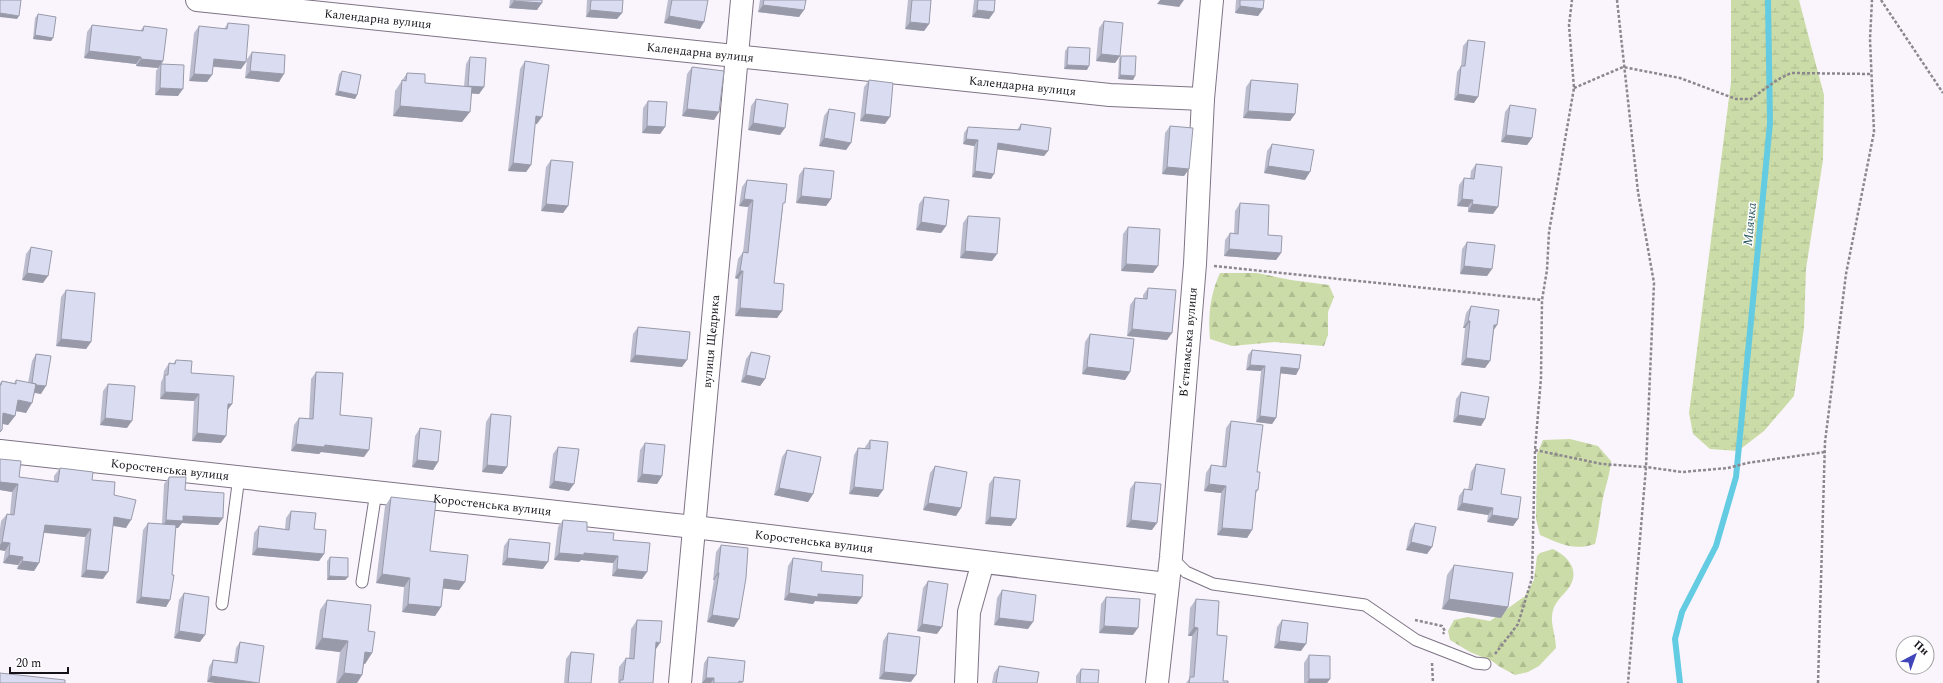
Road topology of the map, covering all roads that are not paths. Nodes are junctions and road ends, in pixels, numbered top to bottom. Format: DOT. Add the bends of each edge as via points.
graph roads {
  1 [pos="197,0"];
  2 [pos="742,0"];
  3 [pos="1212,0"];
  4 [pos="736,56"];
  5 [pos="1203,99"];
  6 [pos="0,451"];
  7 [pos="239,477"];
  8 [pos="376,492"];
  9 [pos="694,527"];
  10 [pos="1171,557"];
  11 [pos="983,562"];
  12 [pos="362,582"];
  13 [pos="1167,584"];
  14 [pos="222,604"];
  15 [pos="1485,664"];
  16 [pos="680,683"];
  17 [pos="966,683"];
  18 [pos="1157,683"];
  1 -- 4 [label="street, Календарна вулиця"];
  2 -- 4 [label="street, вулиця Щедрика"];
  3 -- 5 [label="street, Вʼєтнамська вулиця"];
  4 -- 5 [label="street, Календарна вулиця" via="1110,95"];
  4 -- 9 [label="street, вулиця Щедрика"];
  5 -- 10 [label="street, Вʼєтнамська вулиця" via="1195,264"];
  6 -- 7 [label="street, Коростенська вулиця"];
  7 -- 8 [label="street, Коростенська вулиця"];
  7 -- 14 [label="lane"];
  8 -- 9 [label="street, Коростенська вулиця"];
  8 -- 12 [label="lane"];
  9 -- 11 [label="street, Коростенська вулиця"];
  9 -- 16 [label="street, вулиця Щедрика"];
  10 -- 13 [label="street, Вʼєтнамська вулиця"];
  10 -- 15 [label="lane" via="1186,572 1212,584 1366,606 1416,640 1475,664"];
  11 -- 13 [label="street, Коростенська вулиця"];
  11 -- 17 [label="street" via="969,612"];
  13 -- 18 [label="street, Вʼєтнамська вулиця"];
}
